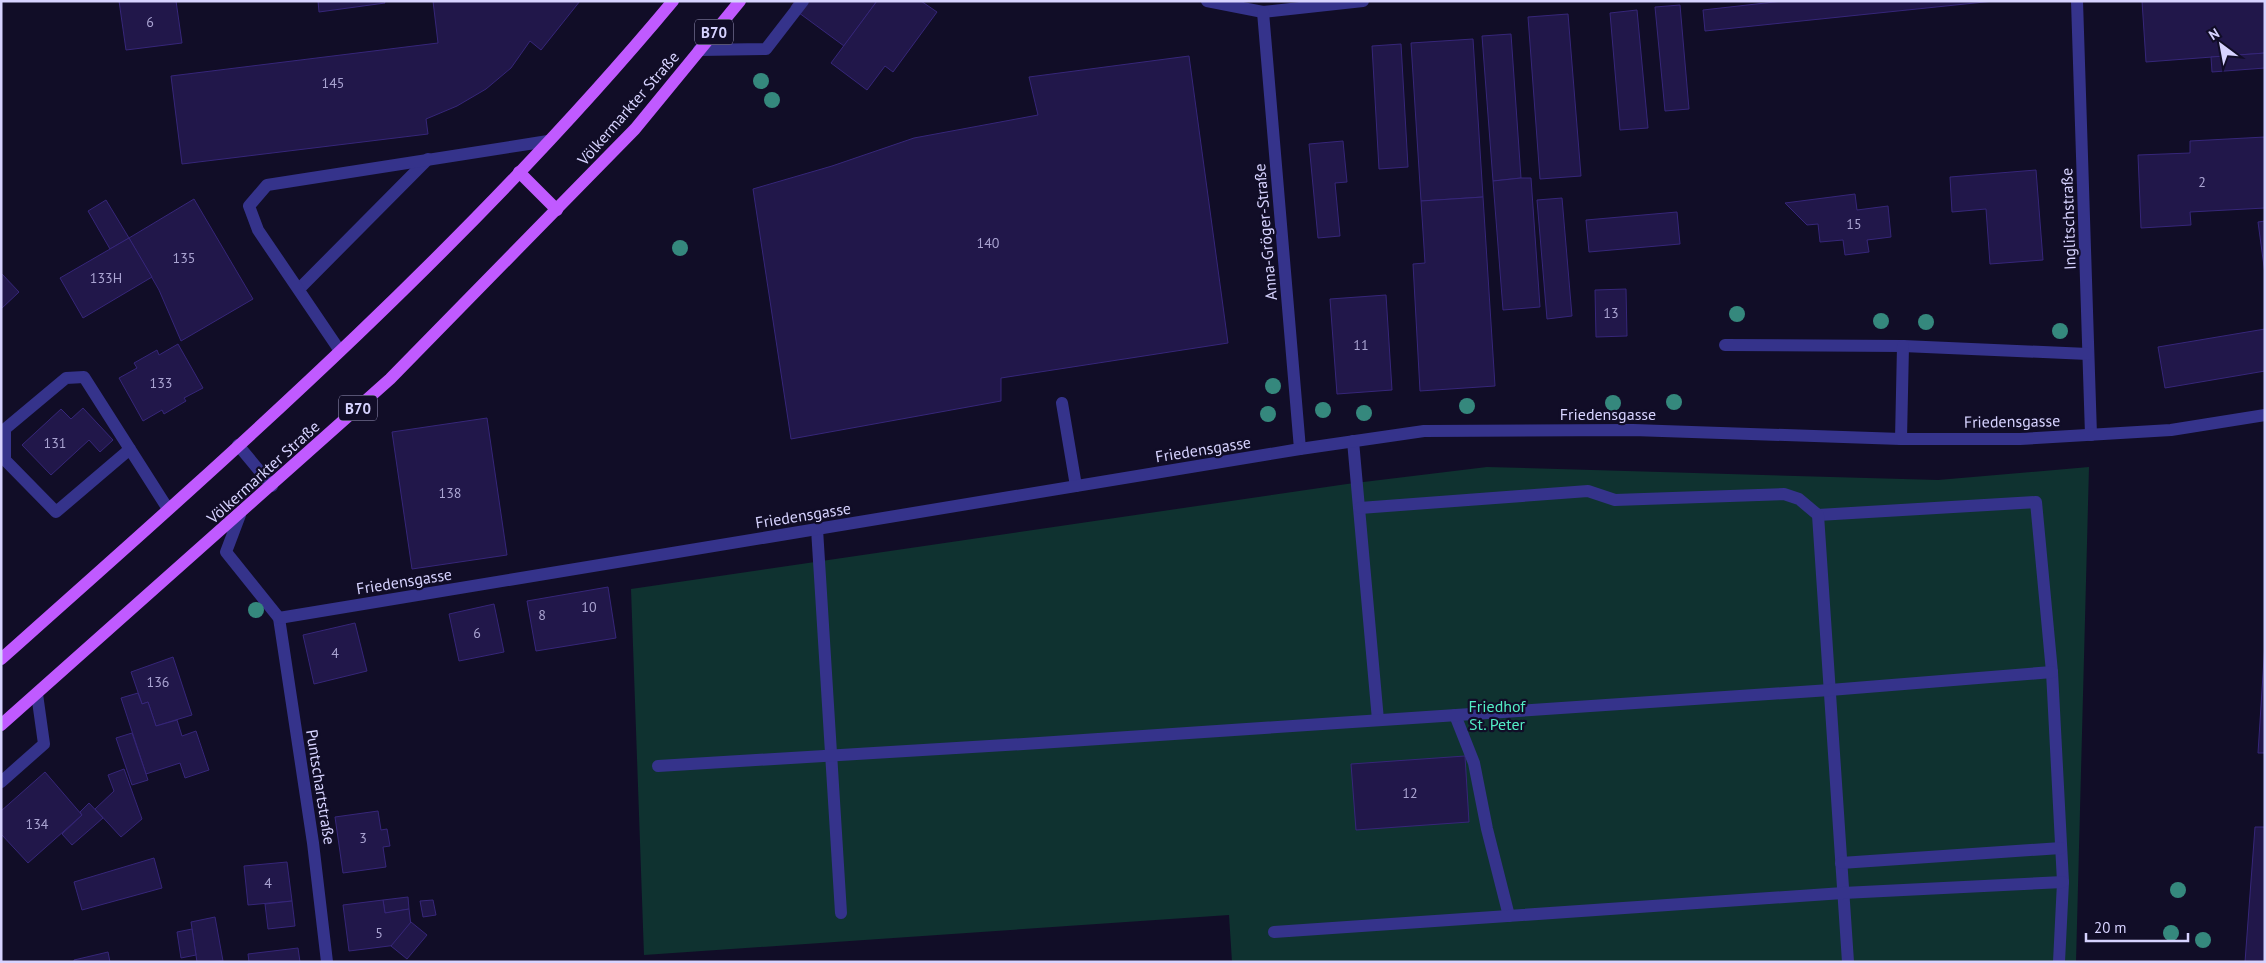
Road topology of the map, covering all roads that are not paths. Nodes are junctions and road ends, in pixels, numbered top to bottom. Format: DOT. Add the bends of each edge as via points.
graph roads {
  1 [pos="673,1"];
  2 [pos="740,1"];
  3 [pos="803,1"];
  4 [pos="1207,1"];
  5 [pos="1364,1"];
  6 [pos="2078,1"];
  7 [pos="1263,12"];
  8 [pos="700,50"];
  9 [pos="548,141"];
  10 [pos="428,160"];
  11 [pos="519,172"];
  12 [pos="557,210"];
  13 [pos="298,289"];
  14 [pos="1724,344"];
  15 [pos="1903,346"];
  16 [pos="340,351"];
  17 [pos="2088,354"];
  18 [pos="1062,403"];
  19 [pos="2265,415"];
  20 [pos="2091,436"];
  21 [pos="1901,439"];
  22 [pos="1353,441"];
  23 [pos="238,445"];
  24 [pos="130,449"];
  25 [pos="1300,449"];
  26 [pos="3,461"];
  27 [pos="272,486"];
  28 [pos="1076,486"];
  29 [pos="1360,508"];
  30 [pos="168,509"];
  31 [pos="240,515"];
  32 [pos="1818,515"];
  33 [pos="817,529"];
  34 [pos="279,618"];
  35 [pos="1,659"];
  36 [pos="2052,672"];
  37 [pos="1830,690"];
  38 [pos="38,694"];
  39 [pos="1455,715"];
  40 [pos="1378,720"];
  41 [pos="1,725"];
  42 [pos="831,756"];
  43 [pos="658,766"];
  44 [pos="1,782"];
  45 [pos="2062,848"];
  46 [pos="1841,863"];
  47 [pos="2063,882"];
  48 [pos="1843,893"];
  49 [pos="841,913"];
  50 [pos="1509,916"];
  51 [pos="1274,932"];
  52 [pos="327,962"];
  53 [pos="1848,962"];
  54 [pos="2059,962"];
  1 -- 9 [label="main road"];
  2 -- 8 [label="main road, Völkermarkter Straße / B70"];
  3 -- 8 [label="street" via="766,49"];
  4 -- 7 [label="street"];
  5 -- 7 [label="street"];
  6 -- 17 [label="street, Inglitschstraße"];
  7 -- 25 [label="street, Anna-Gröger-Straße"];
  8 -- 12 [label="main road, Völkermarkter Straße / B70" via="635,129"];
  9 -- 10 [label="street"];
  9 -- 11 [label="main road"];
  10 -- 13 [label="street"];
  10 -- 13 [label="street" via="267,186 249,206 258,230"];
  11 -- 12 [label="main road"];
  11 -- 16 [label="main road"];
  12 -- 27 [label="main road, Völkermarkter Straße / B70" via="390,379"];
  13 -- 16 [label="street"];
  14 -- 15 [label="street"];
  15 -- 17 [label="street"];
  15 -- 21 [label="street"];
  16 -- 23 [label="main road"];
  17 -- 20 [label="street, Inglitschstraße"];
  18 -- 28 [label="street"];
  19 -- 20 [label="street, Friedensgasse" via="2171,430"];
  20 -- 21 [label="street, Friedensgasse"];
  21 -- 22 [label="street, Friedensgasse" via="1634,430 1424,431"];
  22 -- 25 [label="street, Friedensgasse"];
  22 -- 29 [label="street"];
  23 -- 27 [label="street"];
  23 -- 30 [label="main road"];
  24 -- 26 [label="street" via="56,512"];
  24 -- 26 [label="street" via="84,377 66,378 6,429"];
  24 -- 30 [label="street"];
  25 -- 28 [label="street, Friedensgasse"];
  27 -- 31 [label="main road, Völkermarkter Straße / B70"];
  28 -- 33 [label="street, Friedensgasse"];
  29 -- 32 [label="street" via="1588,492 1616,500 1784,494 1799,499"];
  29 -- 40 [label="street"];
  30 -- 35 [label="main road"];
  31 -- 34 [label="street" via="226,552"];
  31 -- 38 [label="main road, Völkermarkter Straße / B70"];
  32 -- 36 [label="street" via="2036,502"];
  32 -- 37 [label="street"];
  33 -- 34 [label="street, Friedensgasse"];
  33 -- 42 [label="street"];
  34 -- 52 [label="street, Puntschartstraße"];
  36 -- 37 [label="street"];
  36 -- 45 [label="street"];
  37 -- 39 [label="street"];
  37 -- 46 [label="street"];
  38 -- 41 [label="main road, Völkermarkter Straße / B70"];
  38 -- 44 [label="street" via="44,744"];
  39 -- 40 [label="street"];
  39 -- 50 [label="street" via="1474,763"];
  40 -- 42 [label="street"];
  42 -- 43 [label="street"];
  42 -- 49 [label="street"];
  45 -- 46 [label="street"];
  45 -- 47 [label="street"];
  46 -- 48 [label="street"];
  47 -- 48 [label="street"];
  47 -- 54 [label="street"];
  48 -- 50 [label="street"];
  48 -- 53 [label="street"];
  50 -- 51 [label="street"];
}
